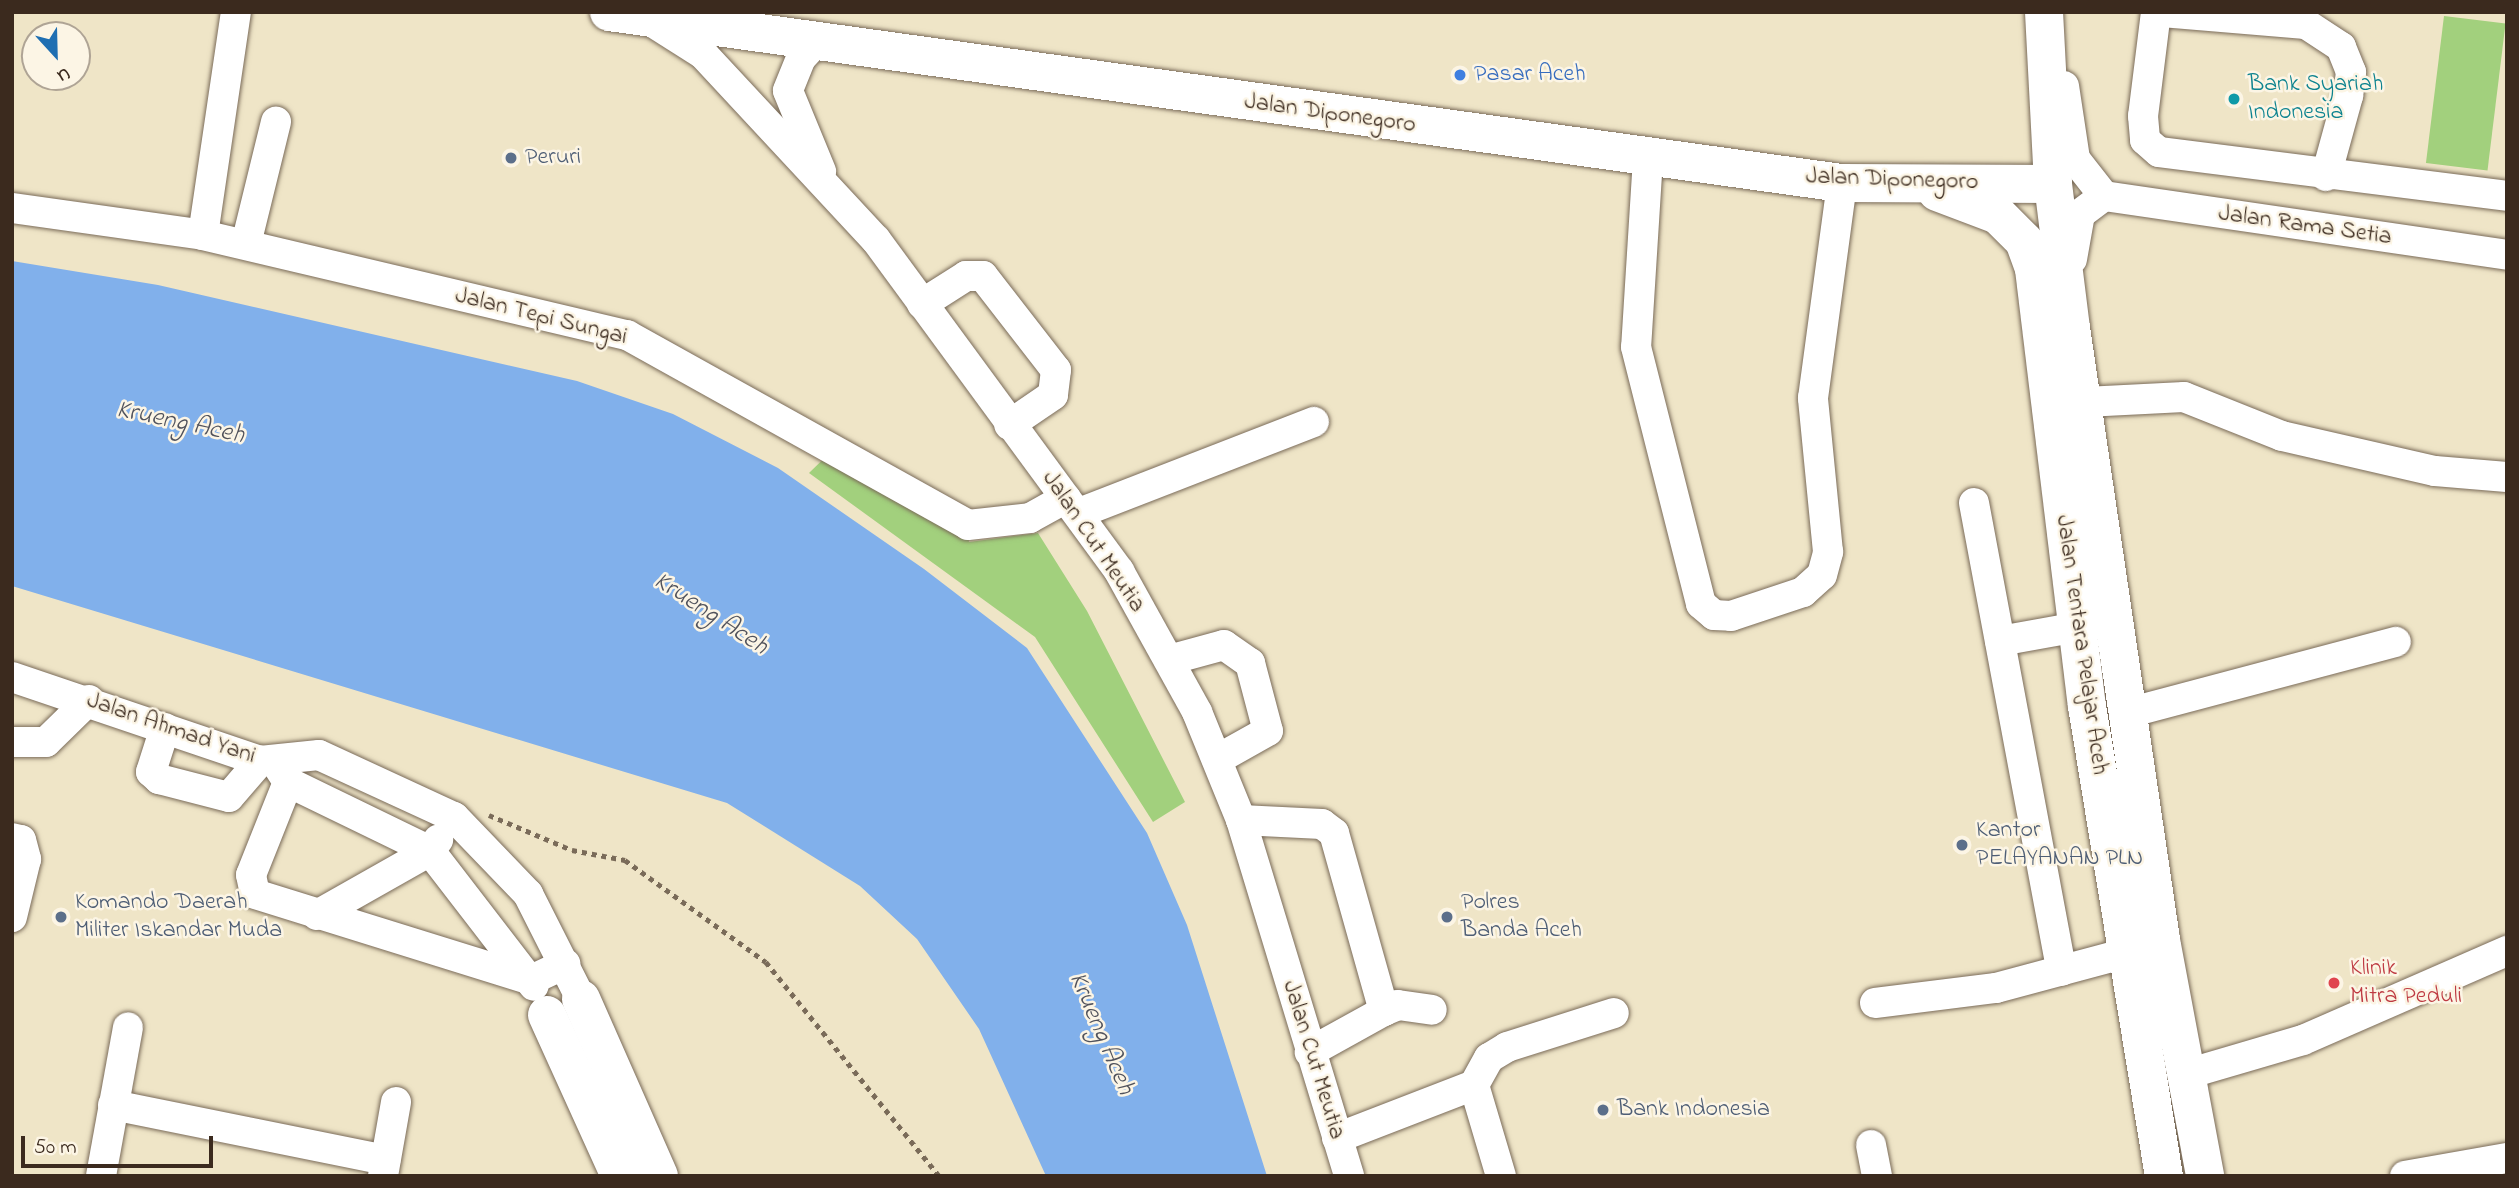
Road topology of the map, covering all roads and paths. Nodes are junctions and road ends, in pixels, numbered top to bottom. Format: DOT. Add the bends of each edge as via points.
graph roads {
  1 [pos="236,12"];
  2 [pos="2156,12"];
  3 [pos="2162,12"];
  4 [pos="634,16"];
  5 [pos="2044,22"];
  6 [pos="817,41"];
  7 [pos="276,122"];
  8 [pos="1648,158"];
  9 [pos="2326,176"];
  10 [pos="1912,182"];
  11 [pos="1842,183"];
  12 [pos="2053,184"];
  13 [pos="2104,196"];
  14 [pos="2507,196"];
  15 [pos="832,197"];
  16 [pos="12,208"];
  17 [pos="203,235"];
  18 [pos="246,244"];
  19 [pos="2507,255"];
  20 [pos="922,304"];
  21 [pos="2071,328"];
  22 [pos="2085,402"];
  23 [pos="1314,422"];
  24 [pos="1010,425"];
  25 [pos="2507,477"];
  26 [pos="1974,503"];
  27 [pos="1072,505"];
  28 [pos="2078,627"];
  29 [pos="2000,640"];
  30 [pos="2396,642"];
  31 [pos="1169,660"];
  32 [pos="12,677"];
  33 [pos="89,700"];
  34 [pos="2132,712"];
  35 [pos="164,728"];
  36 [pos="12,742"];
  37 [pos="1218,759"];
  38 [pos="274,768"];
  39 [pos="454,817"];
  40 [pos="1241,820"];
  41 [pos="12,838"];
  42 [pos="430,850"];
  43 [pos="317,915"];
  44 [pos="12,917"];
  45 [pos="2144,946"];
  46 [pos="2507,951"];
  47 [pos="566,964"];
  48 [pos="2063,971"];
  49 [pos="531,980"];
  50 [pos="582,999"];
  51 [pos="1875,1003"];
  52 [pos="1432,1010"];
  53 [pos="1384,1011"];
  54 [pos="1614,1013"];
  55 [pos="547,1015"];
  56 [pos="128,1027"];
  57 [pos="1310,1052"];
  58 [pos="2184,1074"];
  59 [pos="1474,1085"];
  60 [pos="605,1096"];
  61 [pos="396,1102"];
  62 [pos="113,1105"];
  63 [pos="1337,1138"];
  64 [pos="1871,1145"];
  65 [pos="2507,1158"];
  66 [pos="384,1168"];
  67 [pos="101,1176"];
  68 [pos="620,1176"];
  69 [pos="659,1176"];
  70 [pos="939,1176"];
  71 [pos="1349,1176"];
  72 [pos="1501,1176"];
  73 [pos="1877,1176"];
  74 [pos="2164,1176"];
  75 [pos="2205,1176"];
  76 [pos="2405,1176"];
  1 -- 17 [label="street"];
  2 -- 9 [label="street" via="2143,116 2150,146"];
  3 -- 9 [label="street" via="2306,24 2341,47 2351,72"];
  4 -- 6 [label="main road, Jalan Diponegoro"];
  4 -- 15 [label="street, Jalan Cut Meutia" via="702,54"];
  5 -- 12 [label="main road, Jalan Tentara Pelajar Aceh"];
  5 -- 13 [label="street" via="2062,76 2075,159"];
  6 -- 8 [label="main road, Jalan Diponegoro"];
  6 -- 15 [label="street" via="801,58 788,91"];
  7 -- 18 [label="street"];
  8 -- 11 [label="main road, Jalan Diponegoro"];
  8 -- 11 [label="street" via="1636,347 1701,604 1714,615 1731,616 1803,592 1822,575 1828,552 1813,398"];
  9 -- 14 [label="street"];
  10 -- 11 [label="main road, Jalan Diponegoro"];
  10 -- 12 [label="main road, Jalan Diponegoro"];
  10 -- 28 [label="main road, Jalan Tentara Pelajar Aceh" via="1998,215 2024,241 2034,269"];
  12 -- 21 [label="main road, Jalan Tentara Pelajar Aceh"];
  13 -- 19 [label="street, Jalan Rama Setia"];
  13 -- 21 [label="street" via="2075,224"];
  15 -- 20 [label="street, Jalan Cut Meutia" via="876,240"];
  16 -- 17 [label="street, Jalan Tepi Sungai"];
  17 -- 18 [label="street, Jalan Tepi Sungai"];
  18 -- 27 [label="street, Jalan Tepi Sungai" via="627,335 968,525 1030,518"];
  20 -- 24 [label="street, Jalan Cut Meutia"];
  20 -- 24 [label="street" via="966,276 983,276 1056,370 1053,395"];
  21 -- 22 [label="main road, Jalan Tentara Pelajar Aceh"];
  22 -- 25 [label="street" via="2184,397 2282,436 2435,471"];
  22 -- 34 [label="main road, Jalan Tentara Pelajar Aceh"];
  23 -- 27 [label="street, Jalan Tepi Sungai"];
  24 -- 27 [label="street, Jalan Cut Meutia"];
  26 -- 29 [label="street"];
  27 -- 31 [label="street, Jalan Cut Meutia"];
  28 -- 29 [label="street"];
  28 -- 45 [label="main road, Jalan Tentara Pelajar Aceh"];
  29 -- 48 [label="street"];
  30 -- 34 [label="street"];
  31 -- 37 [label="street, Jalan Cut Meutia"];
  31 -- 37 [label="street" via="1224,645 1251,663 1268,731"];
  32 -- 33 [label="street, Jalan Ahmad Yani"];
  33 -- 35 [label="street, Jalan Ahmad Yani"];
  33 -- 36 [label="street" via="47,742"];
  34 -- 45 [label="main road, Jalan Tentara Pelajar Aceh"];
  35 -- 38 [label="street, Jalan Ahmad Yani"];
  35 -- 38 [label="street" via="151,772 159,779 229,797"];
  37 -- 40 [label="street, Jalan Cut Meutia"];
  38 -- 39 [label="street" via="319,755"];
  38 -- 42 [label="street, Jalan Ahmad Yani"];
  38 -- 43 [label="street" via="250,885 255,894"];
  39 -- 42 [label="street"];
  39 -- 47 [label="street" via="528,894"];
  39 -- 70 [label="path" via="498,815 572,850 625,860 712,921 766,962"];
  40 -- 53 [label="street" via="1322,824 1334,833"];
  40 -- 57 [label="street, Jalan Cut Meutia"];
  41 -- 44 [label="street" via="21,840 26,859"];
  42 -- 43 [label="street"];
  42 -- 49 [label="street, Jalan Ahmad Yani"];
  43 -- 49 [label="street"];
  45 -- 48 [label="street"];
  45 -- 58 [label="main road, Jalan Tentara Pelajar Aceh"];
  45 -- 74 [label="main road, Jalan Tentara Pelajar Aceh"];
  46 -- 58 [label="street" via="2303,1040"];
  47 -- 49 [label="street"];
  47 -- 50 [label="street"];
  48 -- 51 [label="street" via="1996,988"];
  49 -- 55 [label="street, Jalan Ahmad Yani"];
  50 -- 60 [label="main road"];
  52 -- 53 [label="street" via="1398,1005"];
  53 -- 57 [label="street"];
  54 -- 59 [label="street" via="1507,1047 1489,1058"];
  55 -- 60 [label="main road, Jalan Ahmad Yani"];
  56 -- 62 [label="street"];
  57 -- 63 [label="street, Jalan Cut Meutia"];
  58 -- 75 [label="main road, Jalan Tentara Pelajar Aceh"];
  59 -- 63 [label="street"];
  59 -- 72 [label="street"];
  60 -- 68 [label="main road, Jalan Ahmad Yani"];
  60 -- 69 [label="main road"];
  61 -- 66 [label="street"];
  62 -- 66 [label="street"];
  62 -- 67 [label="street"];
  63 -- 71 [label="street, Jalan Cut Meutia"];
  64 -- 73 [label="street"];
  65 -- 76 [label="street"];
}
